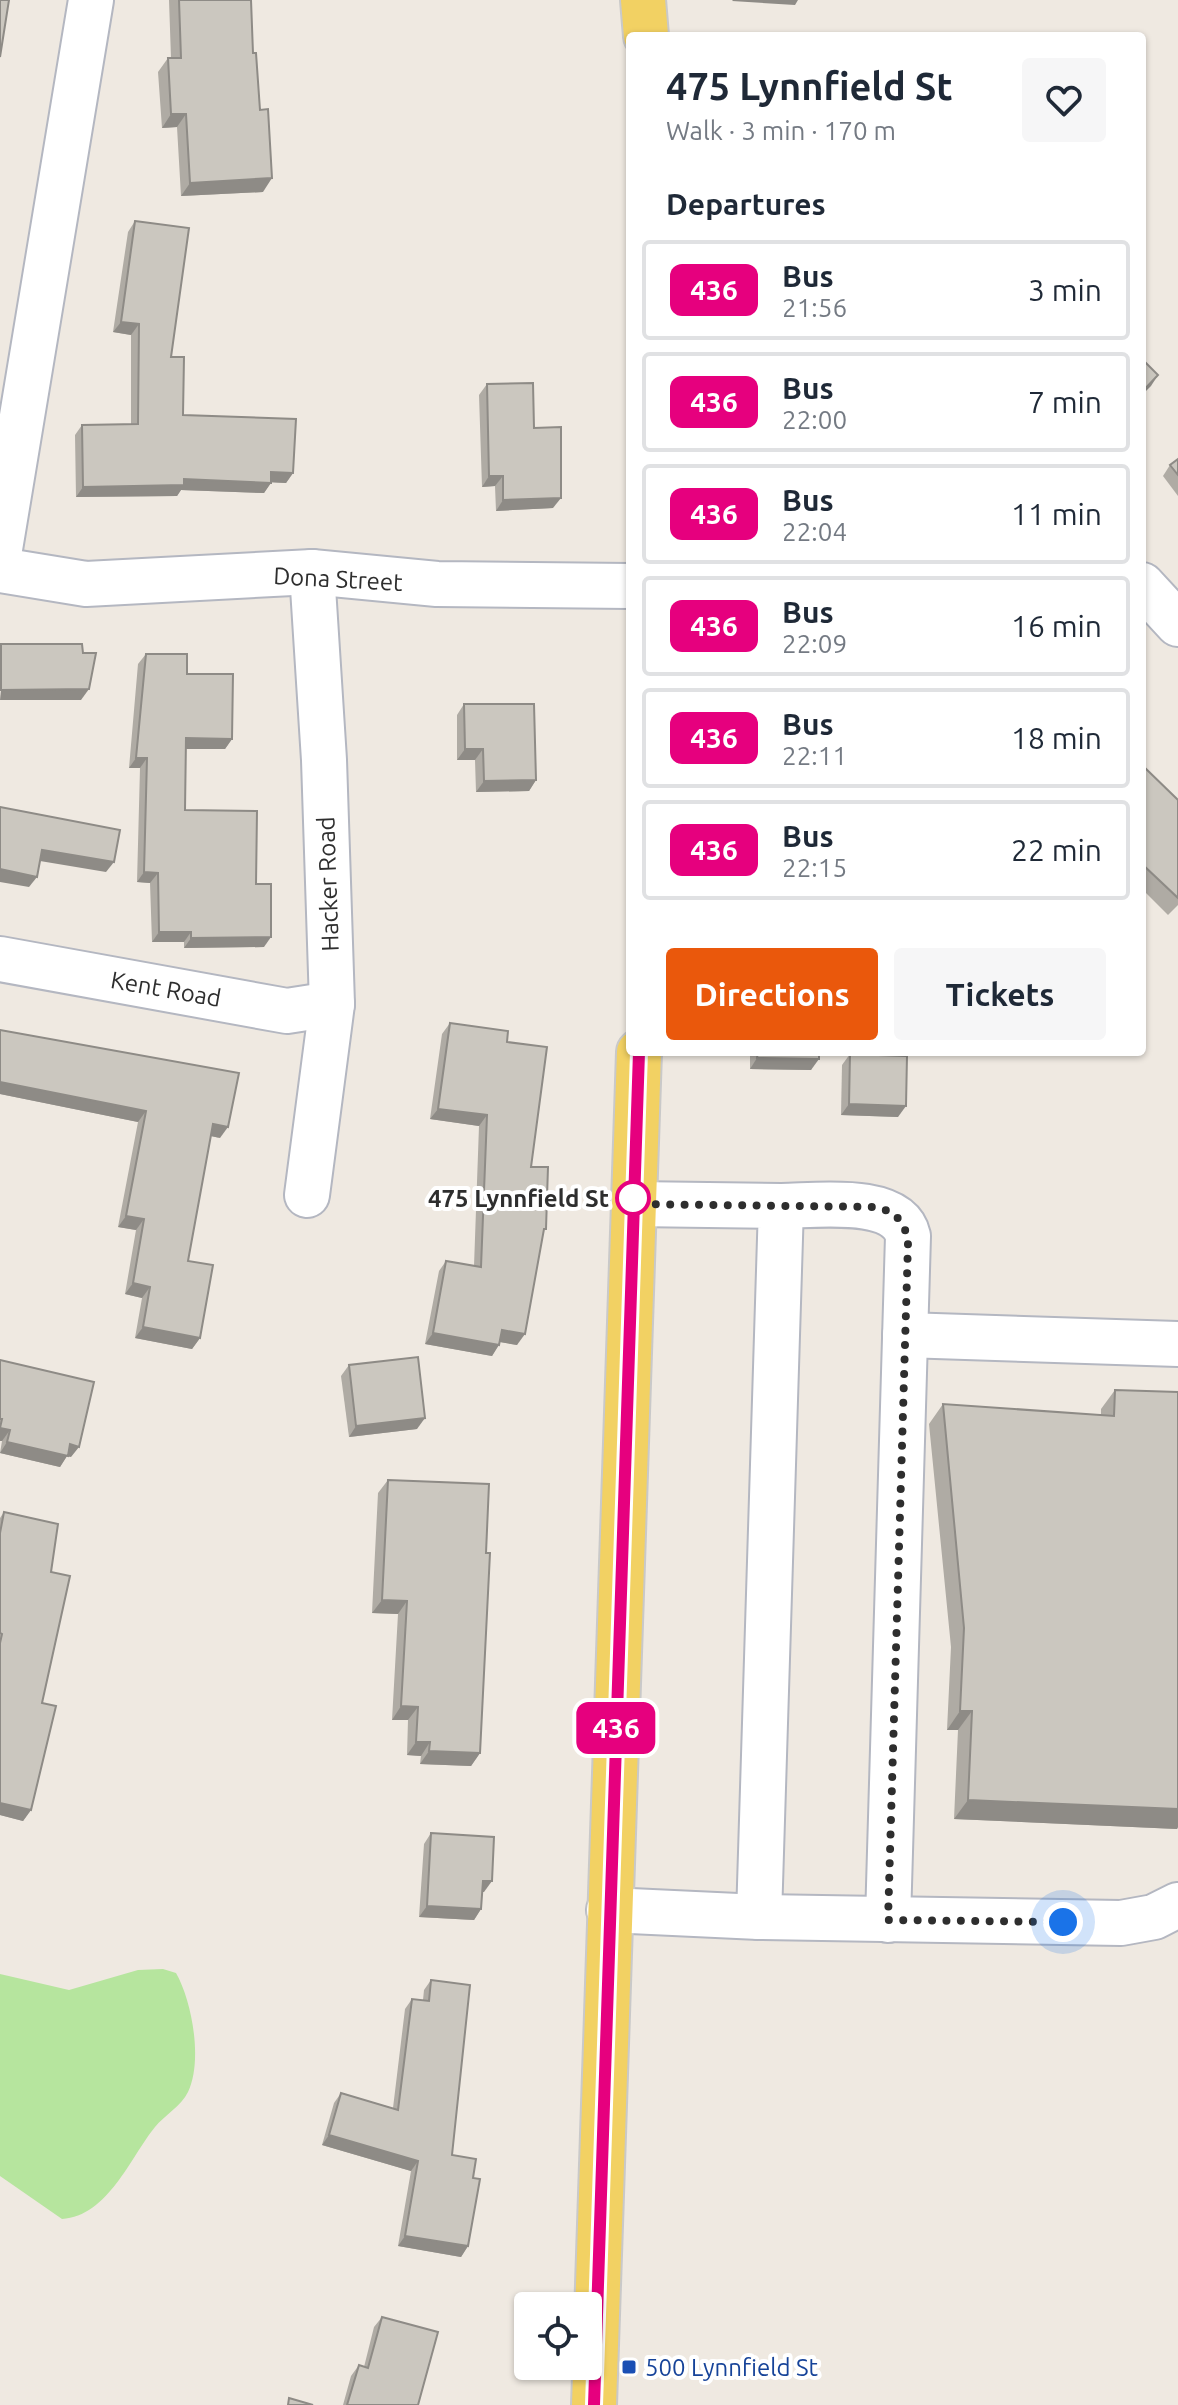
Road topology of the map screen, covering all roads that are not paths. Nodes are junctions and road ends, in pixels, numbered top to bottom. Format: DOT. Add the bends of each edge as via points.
graph roads {
  1 [pos="91,0"];
  2 [pos="643,0"];
  3 [pos="646,32"];
  4 [pos="0,549"];
  5 [pos="0,570"];
  6 [pos="312,572"];
  7 [pos="626,586"];
  8 [pos="1146,589"];
  9 [pos="1178,624"];
  10 [pos="0,959"];
  11 [pos="332,1004"];
  12 [pos="639,1056"];
  13 [pos="307,1195"];
  14 [pos="633,1204"];
  15 [pos="781,1206"];
  16 [pos="905,1335"];
  17 [pos="1178,1344"];
  18 [pos="1178,1905"];
  19 [pos="609,1910"];
  20 [pos="759,1917"];
  21 [pos="888,1920"];
  22 [pos="594,2405"];
  1 -- 4 [label="street"];
  2 -- 3 [label="main road"];
  5 -- 6 [label="street, Dona Street" via="86,584"];
  6 -- 7 [label="street, Dona Street" via="437,584"];
  6 -- 11 [label="street, Hacker Road"];
  8 -- 9 [label="street"];
  10 -- 11 [label="street, Kent Road" via="287,1011"];
  11 -- 13 [label="street, Hacker Road"];
  12 -- 14 [label="main road"];
  14 -- 15 [label="street"];
  14 -- 19 [label="main road"];
  15 -- 16 [label="street" via="874,1207 899,1218 908,1243"];
  15 -- 20 [label="street"];
  16 -- 17 [label="street"];
  16 -- 21 [label="street"];
  18 -- 21 [label="street" via="1138,1922"];
  19 -- 20 [label="street"];
  19 -- 22 [label="main road"];
  20 -- 21 [label="street"];
}
